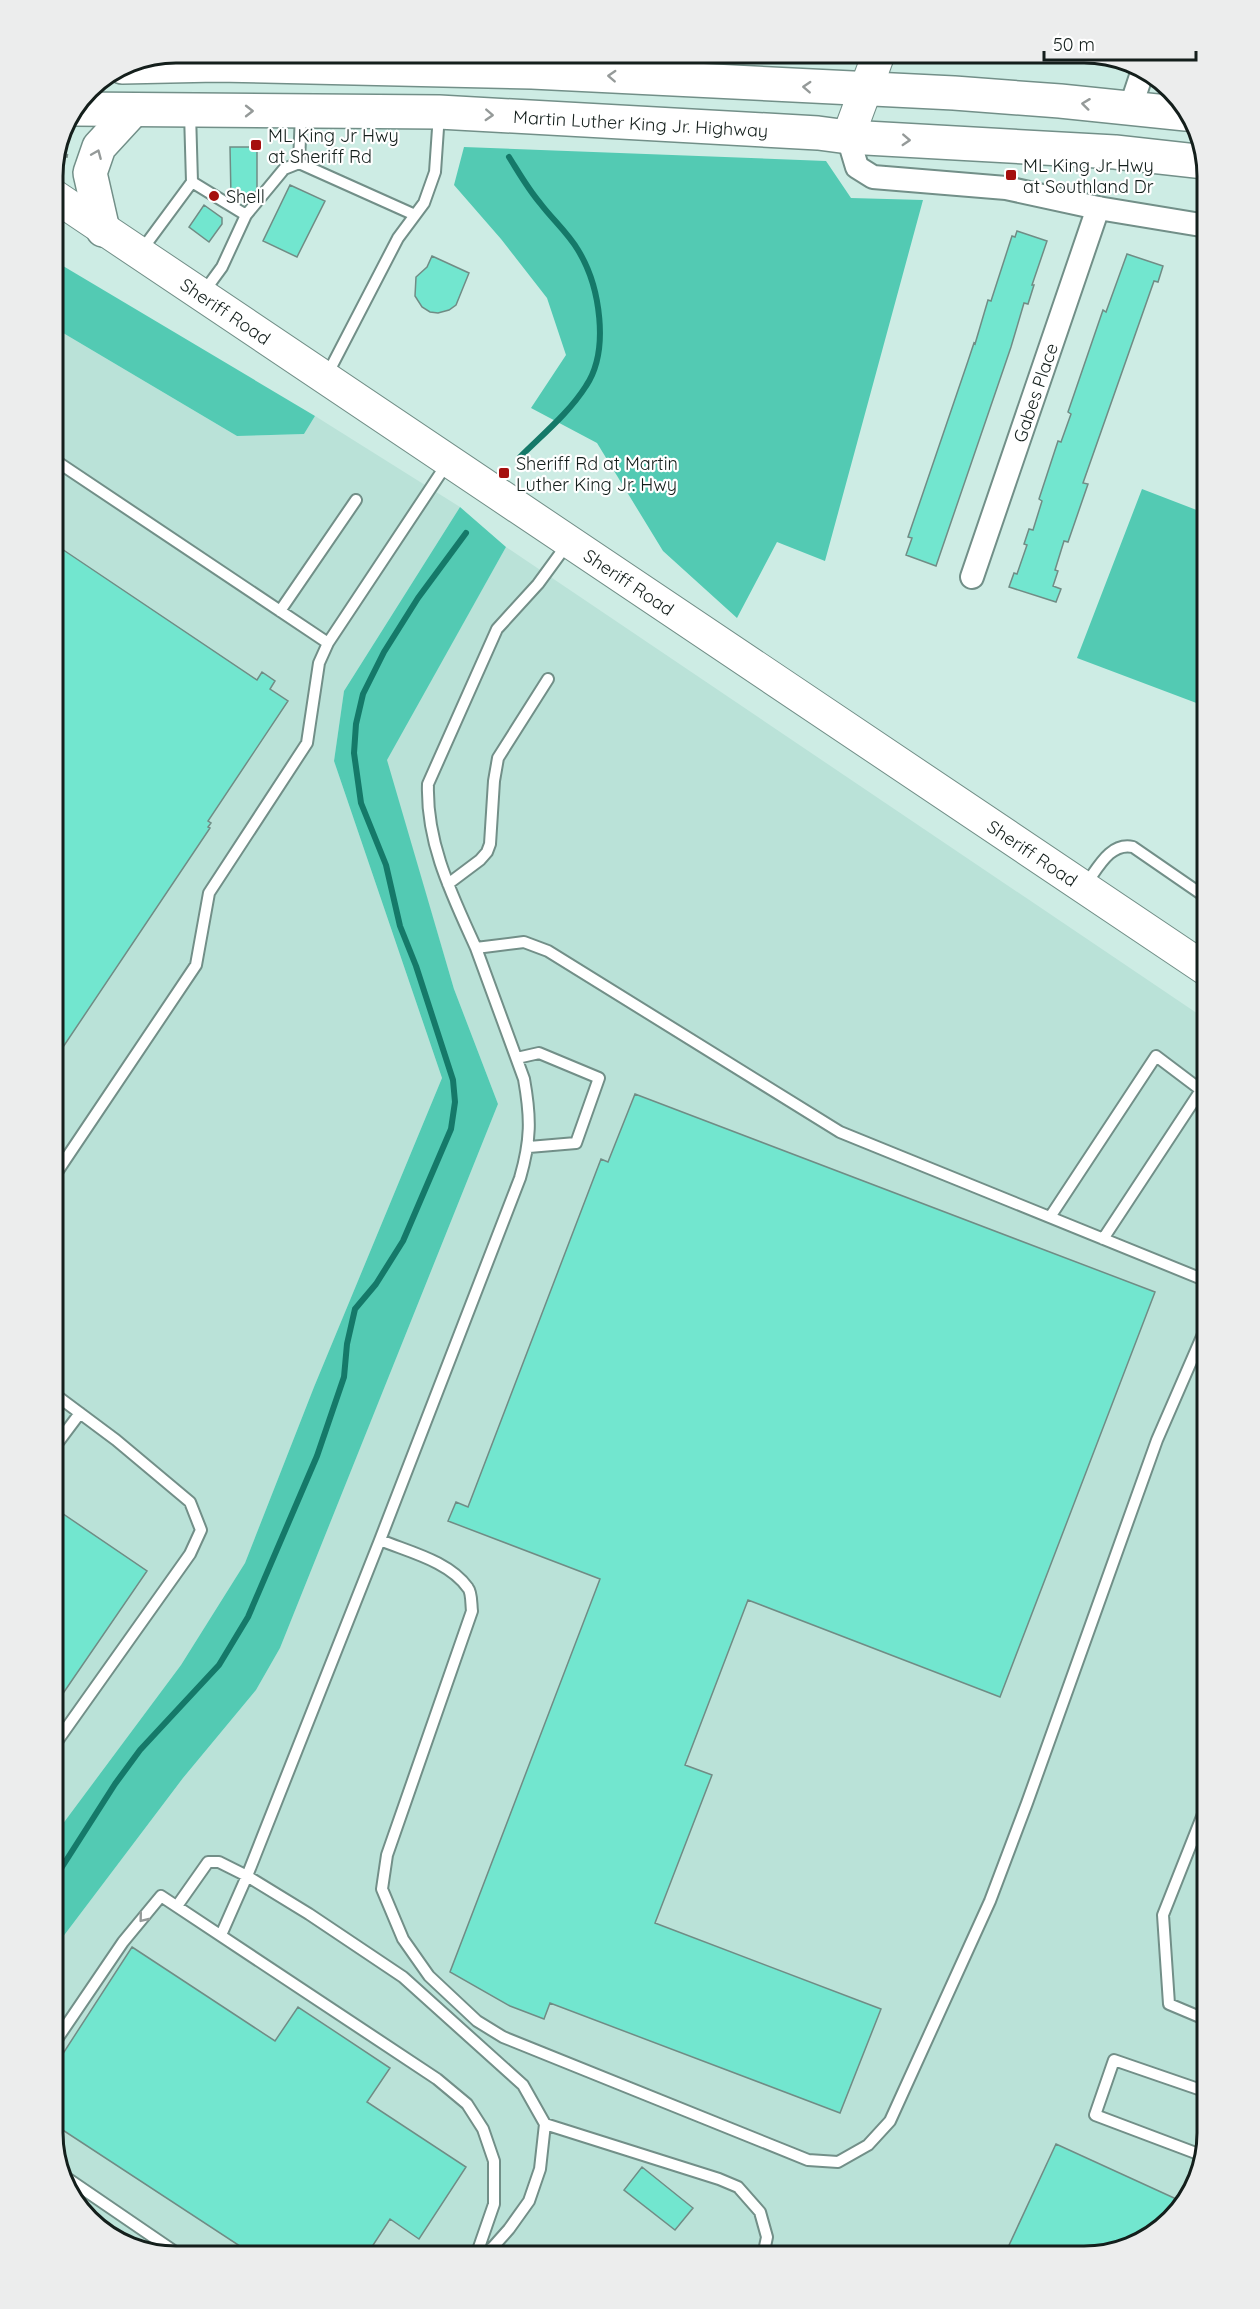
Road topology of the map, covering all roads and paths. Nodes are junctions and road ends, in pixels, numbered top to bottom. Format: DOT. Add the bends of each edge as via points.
graph roads {
  1 [pos="875,63"];
  2 [pos="149,66"];
  3 [pos="1140,78"];
  4 [pos="865,89"];
  5 [pos="85,109"];
  6 [pos="1130,109"];
  7 [pos="133,110"];
  8 [pos="190,111"];
  9 [pos="301,111"];
  10 [pos="440,112"];
  11 [pos="1178,113"];
  12 [pos="848,137"];
  13 [pos="1196,161"];
  14 [pos="299,163"];
  15 [pos="192,182"];
  16 [pos="63,202"];
  17 [pos="1098,208"];
  18 [pos="246,215"];
  19 [pos="415,215"];
  20 [pos="1197,224"];
  21 [pos="103,230"];
  22 [pos="139,254"];
  23 [pos="201,296"];
  24 [pos="325,380"];
  25 [pos="448,462"];
  26 [pos="63,466"];
  27 [pos="356,500"];
  28 [pos="568,542"];
  29 [pos="972,577"];
  30 [pos="280,611"];
  31 [pos="328,643"];
  32 [pos="548,679"];
  33 [pos="448,884"];
  34 [pos="1084,887"];
  35 [pos="1197,890"];
  36 [pos="476,948"];
  37 [pos="1197,963"];
  38 [pos="518,1058"];
  39 [pos="1197,1087"];
  40 [pos="1197,1096"];
  41 [pos="529,1147"];
  42 [pos="63,1163"];
  43 [pos="1050,1217"];
  44 [pos="1103,1239"];
  45 [pos="1197,1277"];
  46 [pos="1197,1349"];
  47 [pos="63,1400"];
  48 [pos="80,1413"];
  49 [pos="63,1436"];
  50 [pos="380,1540"];
  51 [pos="63,1732"];
  52 [pos="1197,1831"];
  53 [pos="247,1876"];
  54 [pos="177,1906"];
  55 [pos="221,1935"];
  56 [pos="1197,2015"];
  57 [pos="63,2029"];
  58 [pos="1197,2088"];
  59 [pos="545,2124"];
  60 [pos="1195,2153"];
  61 [pos="76,2184"];
  62 [pos="166,2246"];
  63 [pos="481,2246"];
  64 [pos="494,2246"];
  65 [pos="765,2246"];
  1 -- 4 [label="main road"];
  4 -- 2 [label="main road, one-way" via="532,72"];
  3 -- 6 [label="street"];
  6 -- 4 [label="main road, one-way" via="1013,97"];
  4 -- 12 [label="main road"];
  5 -- 7 [label="main road, Martin Luther King Jr. Highway"];
  6 -- 11 [label="main road"];
  7 -- 8 [label="main road, Martin Luther King Jr. Highway"];
  21 -- 7 [label="main road, one-way" via="90,173 99,147"];
  8 -- 9 [label="main road, Martin Luther King Jr. Highway, one-way"];
  8 -- 15 [label="lane"];
  9 -- 10 [label="main road, Martin Luther King Jr. Highway"];
  9 -- 14 [label="lane"];
  10 -- 12 [label="main road, Martin Luther King Jr. Highway, one-way"];
  10 -- 19 [label="lane" via="435,172 424,203"];
  12 -- 13 [label="main road, Martin Luther King Jr. Highway, one-way" via="1115,152"];
  12 -- 17 [label="street" via="857,167 873,177 1006,188"];
  14 -- 18 [label="lane" via="284,170"];
  14 -- 19 [label="lane"];
  15 -- 18 [label="lane"];
  15 -- 22 [label="lane"];
  16 -- 21 [label="main road, Sheriff Road"];
  17 -- 20 [label="street"];
  17 -- 29 [label="street, Gabes Place"];
  18 -- 23 [label="lane" via="222,267"];
  19 -- 24 [label="lane" via="398,238"];
  21 -- 22 [label="main road, Sheriff Road"];
  22 -- 23 [label="main road, Sheriff Road"];
  23 -- 24 [label="main road, Sheriff Road"];
  24 -- 25 [label="main road, Sheriff Road"];
  25 -- 28 [label="main road, Sheriff Road"];
  25 -- 31 [label="lane"];
  26 -- 30 [label="lane"];
  27 -- 30 [label="lane"];
  28 -- 33 [label="lane" via="538,584 497,629 428,784 435,848"];
  28 -- 34 [label="main road, Sheriff Road"];
  30 -- 31 [label="lane"];
  31 -- 42 [label="lane" via="320,663 307,742 209,893 196,964"];
  32 -- 33 [label="lane" via="498,758 487,852"];
  33 -- 36 [label="lane"];
  34 -- 35 [label="lane" via="1107,856 1125,845"];
  34 -- 37 [label="main road, Sheriff Road"];
  36 -- 38 [label="lane"];
  36 -- 43 [label="lane" via="524,942 548,951 840,1132"];
  38 -- 41 [label="lane" via="528,1101"];
  38 -- 41 [label="lane" via="539,1053 600,1078 576,1143"];
  39 -- 43 [label="lane" via="1156,1056"];
  40 -- 44 [label="lane"];
  41 -- 50 [label="lane"];
  43 -- 44 [label="lane"];
  44 -- 45 [label="lane"];
  46 -- 50 [label="lane" via="1156,1440 1027,1803 967,1954 890,2121 867,2145 838,2162 808,2160 503,2037 477,2022 429,1976 403,1940 382,1889 387,1855 472,1611 470,1589 433,1561"];
  47 -- 48 [label="lane"];
  48 -- 49 [label="lane"];
  48 -- 51 [label="lane" via="190,1502 201,1530 190,1554"];
  50 -- 53 [label="lane"];
  52 -- 56 [label="lane" via="1163,1915 1169,2004"];
  53 -- 54 [label="lane" via="219,1862 208,1862"];
  53 -- 55 [label="lane"];
  53 -- 59 [label="lane" via="403,1977 523,2085"];
  54 -- 55 [label="lane"];
  54 -- 57 [label="lane, one-way" via="161,1896 123,1942"];
  55 -- 63 [label="lane" via="437,2079 467,2104 483,2129 494,2161 494,2204"];
  58 -- 60 [label="lane" via="1114,2060 1095,2115"];
  59 -- 64 [label="lane" via="540,2169 530,2200"];
  59 -- 65 [label="lane" via="738,2187 760,2212 767,2237"];
  61 -- 62 [label="lane"];
}
